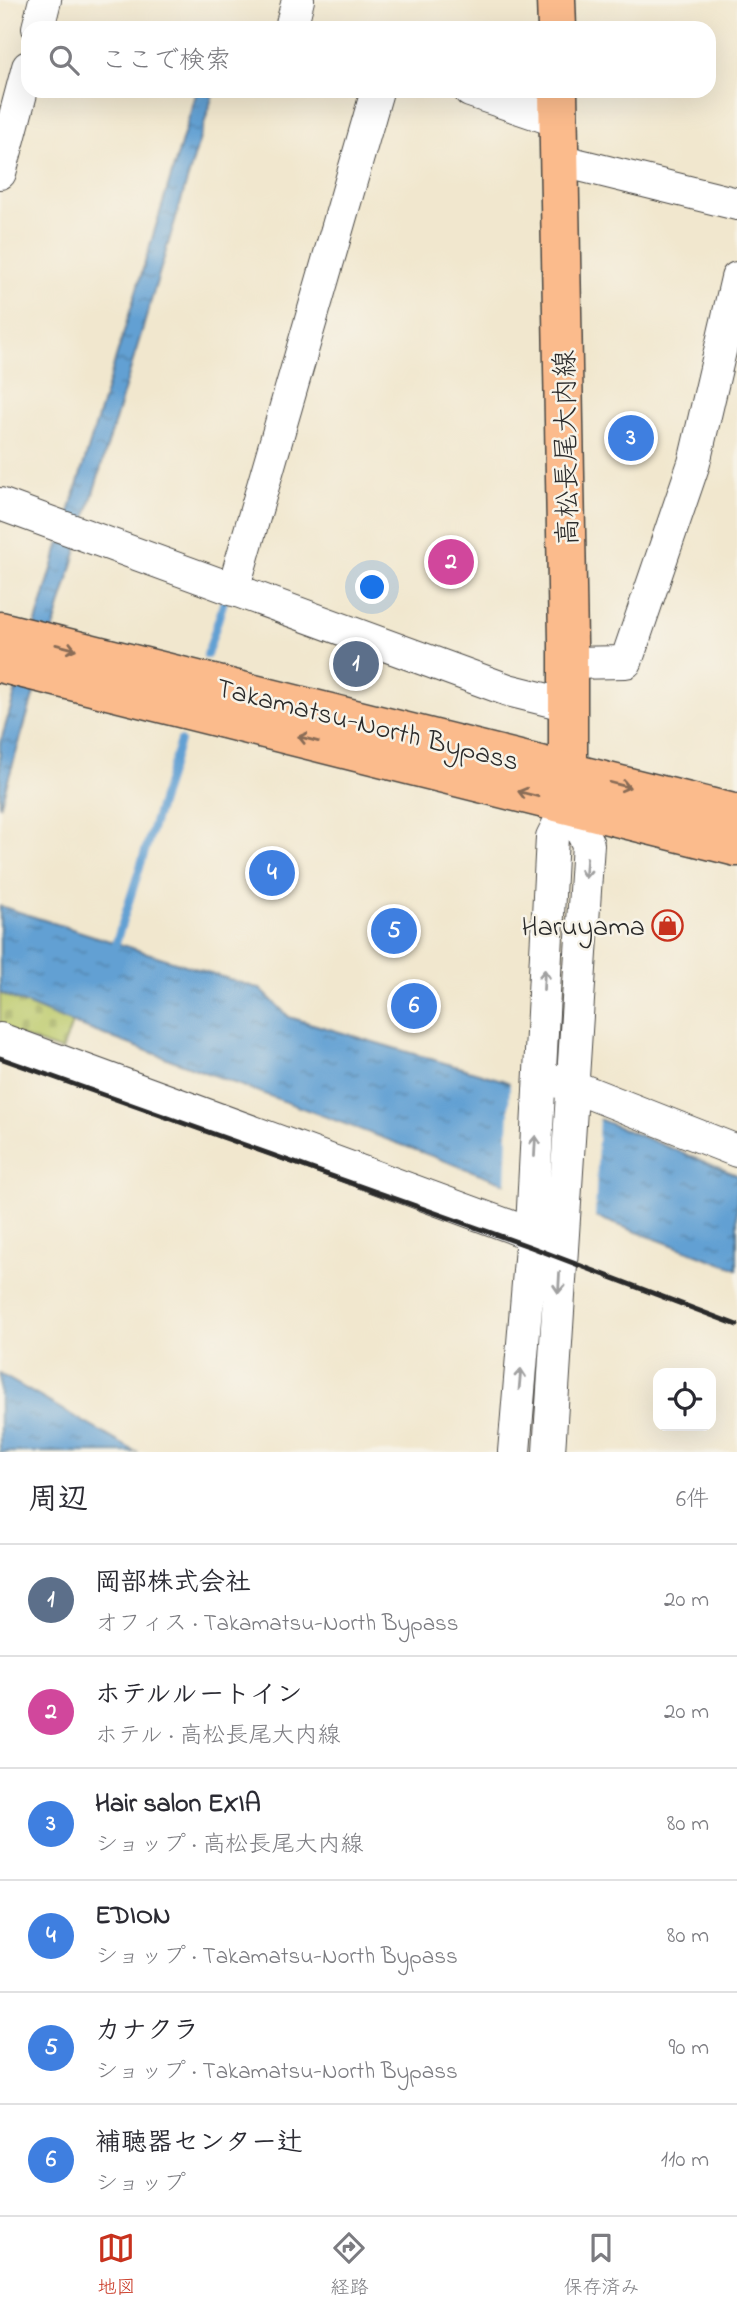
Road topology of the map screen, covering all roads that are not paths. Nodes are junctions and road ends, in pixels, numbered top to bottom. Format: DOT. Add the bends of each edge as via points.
graph roads {
  1 [pos="45,0"];
  2 [pos="298,0"];
  3 [pos="556,0"];
  4 [pos="40,21"];
  5 [pos="293,21"];
  6 [pos="557,21"];
  7 [pos="18,70"];
  8 [pos="375,98"];
  9 [pos="511,98"];
  10 [pos="558,106"];
  11 [pos="559,160"];
  12 [pos="0,173"];
  13 [pos="737,204"];
  14 [pos="737,278"];
  15 [pos="0,504"];
  16 [pos="233,590"];
  17 [pos="0,631"];
  18 [pos="0,663"];
  19 [pos="568,663"];
  20 [pos="568,705"];
  21 [pos="568,789"];
  22 [pos="737,814"];
  23 [pos="737,846"];
  24 [pos="0,1039"];
  25 [pos="538,1082"];
  26 [pos="572,1093"];
  27 [pos="737,1152"];
  28 [pos="531,1219"];
  29 [pos="561,1246"];
  30 [pos="514,1450"];
  31 [pos="549,1452"];
  1 -- 4 [label="street"];
  2 -- 5 [label="street"];
  3 -- 6 [label="main road"];
  7 -- 12 [label="street"];
  8 -- 16 [label="street"];
  9 -- 10 [label="street"];
  10 -- 11 [label="main road, 高松長尾大内線"];
  11 -- 13 [label="street"];
  11 -- 19 [label="main road, 高松長尾大内線"];
  14 -- 19 [label="street" via="694,463 626,662"];
  15 -- 16 [label="street"];
  16 -- 20 [label="street" via="508,690"];
  17 -- 21 [label="main road, Takamatsu-North Bypass, one-way"];
  21 -- 18 [label="main road, Takamatsu-North Bypass, one-way"];
  19 -- 20 [label="main road, 高松長尾大内線"];
  20 -- 21 [label="main road, 高松長尾大内線"];
  21 -- 22 [label="main road, Takamatsu-North Bypass, one-way"];
  21 -- 23 [label="main road, Takamatsu-North Bypass"];
  25 -- 21 [label="street, one-way" via="552,837"];
  21 -- 26 [label="street, one-way" via="588,844"];
  24 -- 28 [label="street"];
  25 -- 26 [label="street"];
  28 -- 25 [label="street, one-way"];
  26 -- 27 [label="street"];
  26 -- 29 [label="street"];
  28 -- 29 [label="street"];
  30 -- 28 [label="street, one-way"];
  29 -- 31 [label="street, one-way"];
}
